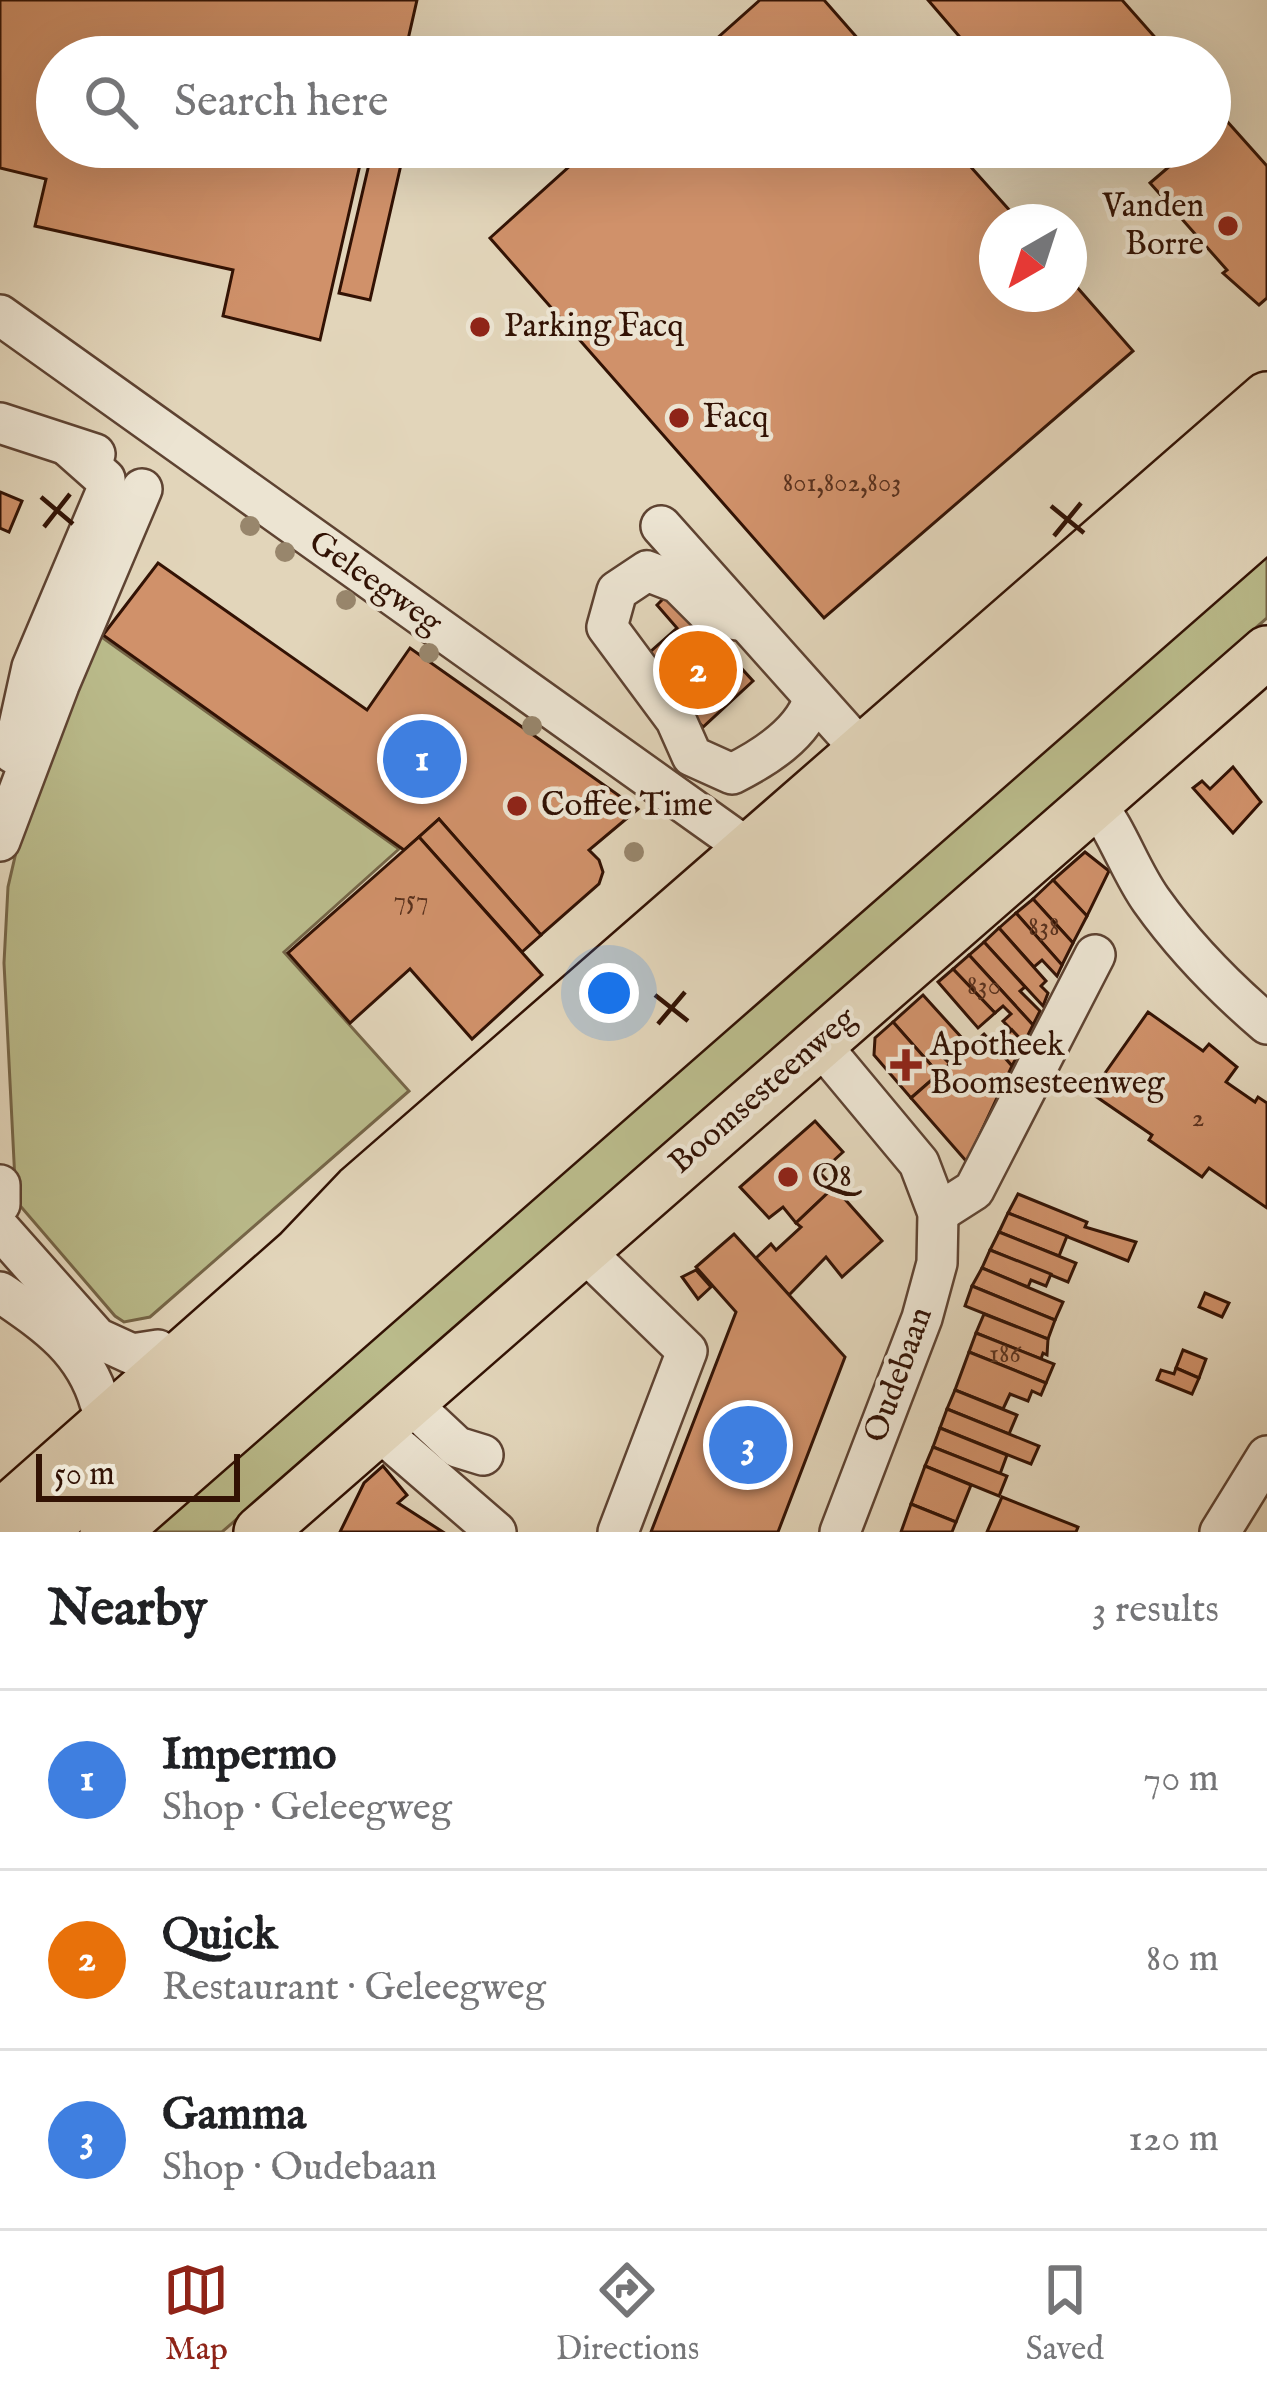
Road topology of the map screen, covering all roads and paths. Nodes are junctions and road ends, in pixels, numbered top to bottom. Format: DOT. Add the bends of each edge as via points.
graph roads {
  1 [pos="0,316"];
  2 [pos="46,350"];
  3 [pos="0,360"];
  4 [pos="1267,398"];
  5 [pos="4,422"];
  6 [pos="70,448"];
  7 [pos="1267,452"];
  8 [pos="142,489"];
  9 [pos="1267,518"];
  10 [pos="661,526"];
  11 [pos="744,621"];
  12 [pos="63,640"];
  13 [pos="1267,652"];
  14 [pos="814,698"];
  15 [pos="863,752"];
  16 [pos="0,787"];
  17 [pos="1094,802"];
  18 [pos="0,841"];
  19 [pos="751,850"];
  20 [pos="1095,955"];
  21 [pos="1267,1024"];
  22 [pos="819,1042"];
  23 [pos="0,1185"];
  24 [pos="359,1190"];
  25 [pos="0,1204"];
  26 [pos="938,1213"];
  27 [pos="0,1229"];
  28 [pos="583,1250"];
  29 [pos="0,1275"];
  30 [pos="16,1303"];
  31 [pos="158,1350"];
  32 [pos="100,1403"];
  33 [pos="393,1416"];
  34 [pos="484,1455"];
  35 [pos="1267,1456"];
  36 [pos="8,1514"];
  37 [pos="110,1532"];
  38 [pos="260,1532"];
  39 [pos="496,1532"];
  40 [pos="618,1532"];
  41 [pos="840,1532"];
  42 [pos="1220,1532"];
  1 -- 2 [label="street, Geleegweg"];
  2 -- 3 [label="street" via="16,350"];
  2 -- 19 [label="street, Geleegweg"];
  4 -- 15 [label="main road"];
  5 -- 6 [label="street"];
  6 -- 12 [label="street" via="96,454 118,472 122,496"];
  6 -- 16 [label="street" via="105,478 106,492 27,682"];
  7 -- 36 [label="highway" via="119,1455"];
  8 -- 18 [label="street"];
  9 -- 37 [label="highway"];
  10 -- 11 [label="street"];
  11 -- 14 [label="street"];
  11 -- 14 [label="street" via="711,616 678,583 647,571 617,591 607,627 676,720 692,756 732,774 788,736"];
  13 -- 17 [label="main road, Boomsesteenweg"];
  14 -- 15 [label="street"];
  15 -- 19 [label="main road"];
  17 -- 21 [label="street" via="1150,898"];
  17 -- 22 [label="main road, Boomsesteenweg"];
  19 -- 24 [label="main road"];
  20 -- 26 [label="street" via="974,1190"];
  22 -- 26 [label="street, Oudebaan" via="919,1163"];
  22 -- 28 [label="main road, Boomsesteenweg"];
  23 -- 25 [label="street"];
  24 -- 31 [label="main road"];
  24 -- 36 [label="main road"];
  26 -- 41 [label="street, Oudebaan" via="938,1263 922,1318"];
  27 -- 31 [label="street" via="97,1337 132,1354"];
  28 -- 33 [label="main road, Boomsesteenweg"];
  28 -- 40 [label="street" via="687,1351"];
  29 -- 30 [label="street"];
  30 -- 32 [label="street" via="73,1346"];
  31 -- 32 [label="main road"];
  32 -- 36 [label="main road"];
  33 -- 34 [label="street"];
  33 -- 38 [label="main road, Boomsesteenweg"];
  33 -- 39 [label="street"];
  35 -- 42 [label="street"];
}
